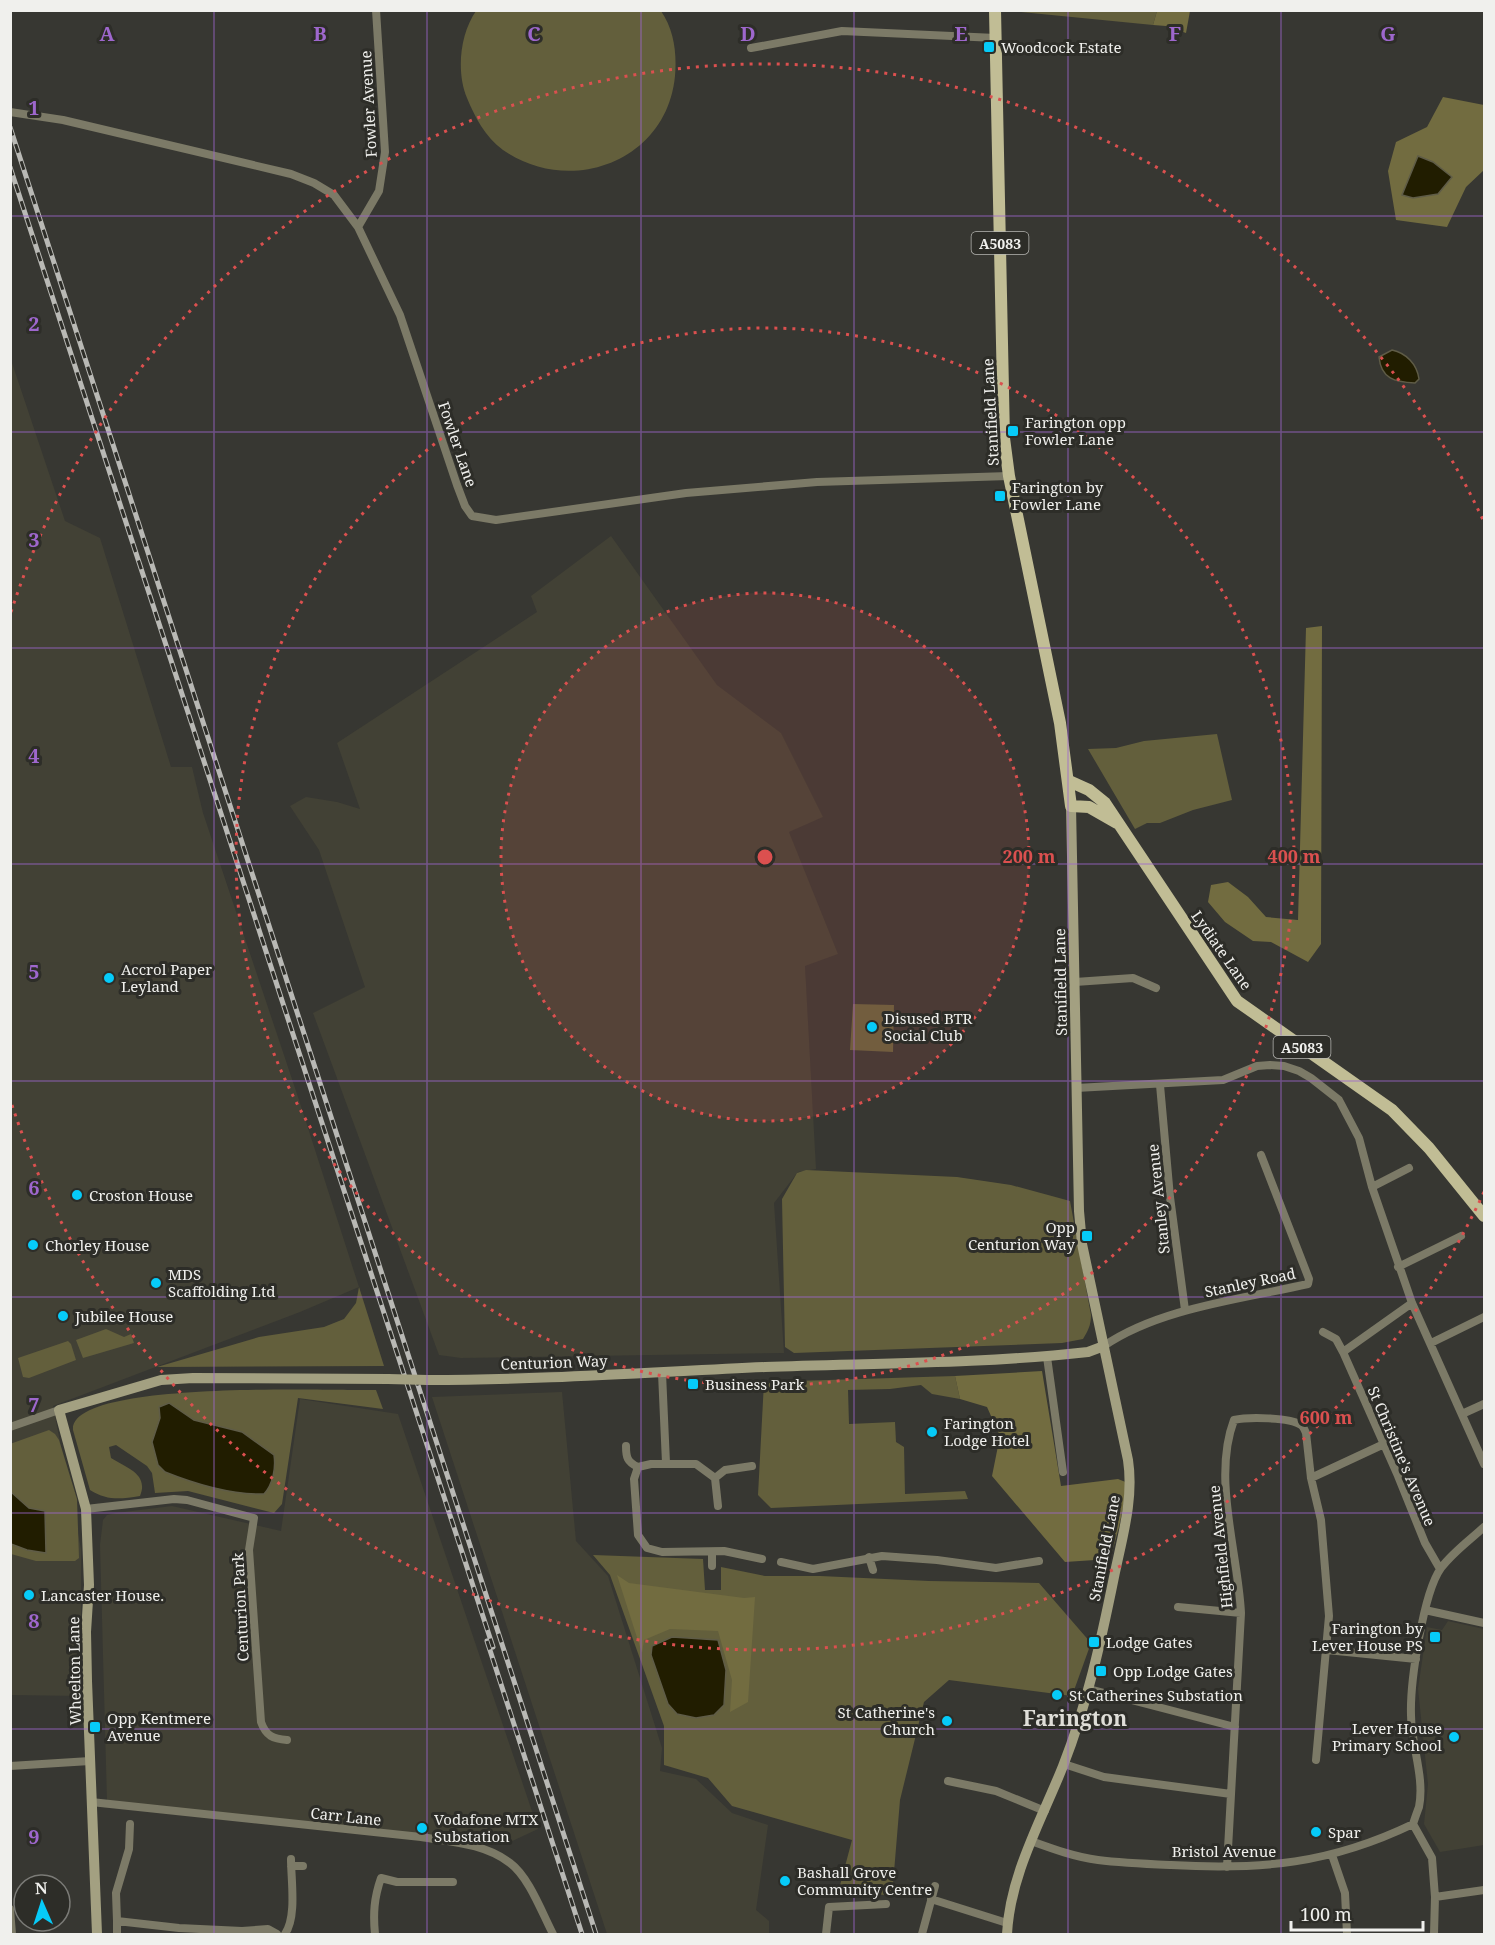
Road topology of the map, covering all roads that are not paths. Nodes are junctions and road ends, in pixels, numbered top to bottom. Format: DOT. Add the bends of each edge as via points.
graph roads {
  1 [pos="376,10"];
  2 [pos="995,10"];
  3 [pos="996,38"];
  4 [pos="751,48"];
  5 [pos="11,112"];
  6 [pos="358,227"];
  7 [pos="1009,476"];
  8 [pos="1069,781"];
  9 [pos="1071,806"];
  10 [pos="1117,823"];
  11 [pos="1075,982"];
  12 [pos="1156,988"];
  13 [pos="1160,1085"];
  14 [pos="1076,1088"];
  15 [pos="1261,1155"];
  16 [pos="1409,1168"];
  17 [pos="1372,1186"];
  18 [pos="1485,1216"];
  19 [pos="1461,1236"];
  20 [pos="1398,1267"];
  21 [pos="1412,1303"];
  22 [pos="1185,1311"];
  23 [pos="1485,1317"];
  24 [pos="1323,1332"];
  25 [pos="1431,1343"];
  26 [pos="1104,1346"];
  27 [pos="1343,1352"];
  28 [pos="1047,1357"];
  29 [pos="662,1372"];
  30 [pos="1485,1404"];
  31 [pos="59,1410"];
  32 [pos="1462,1414"];
  33 [pos="10,1427"];
  34 [pos="1384,1444"];
  35 [pos="626,1446"];
  36 [pos="666,1463"];
  37 [pos="1485,1464"];
  38 [pos="752,1466"];
  39 [pos="638,1467"];
  40 [pos="1063,1472"];
  41 [pos="715,1478"];
  42 [pos="1311,1478"];
  43 [pos="718,1506"];
  44 [pos="86,1509"];
  45 [pos="1485,1527"];
  46 [pos="711,1552"];
  47 [pos="869,1557"];
  48 [pos="762,1559"];
  49 [pos="1039,1561"];
  50 [pos="781,1563"];
  51 [pos="712,1566"];
  52 [pos="1440,1569"];
  53 [pos="873,1570"];
  54 [pos="1178,1608"];
  55 [pos="1425,1610"];
  56 [pos="1241,1613"];
  57 [pos="1485,1623"];
  58 [pos="1327,1650"];
  59 [pos="1416,1659"];
  60 [pos="1089,1689"];
  61 [pos="1234,1727"];
  62 [pos="287,1740"];
  63 [pos="1316,1760"];
  64 [pos="90,1761"];
  65 [pos="1064,1764"];
  66 [pos="10,1766"];
  67 [pos="948,1781"];
  68 [pos="1231,1794"];
  69 [pos="91,1802"];
  70 [pos="1044,1811"];
  71 [pos="130,1824"];
  72 [pos="1413,1824"];
  73 [pos="1031,1841"];
  74 [pos="1332,1855"];
  75 [pos="303,1866"];
  76 [pos="1227,1868"];
  77 [pos="453,1882"];
  78 [pos="935,1886"];
  79 [pos="1485,1890"];
  80 [pos="1435,1897"];
  81 [pos="931,1899"];
  82 [pos="886,1904"];
  83 [pos="10,1909"];
  84 [pos="117,1921"];
  85 [pos="1008,1923"];
  86 [pos="199,1932"];
  87 [pos="242,1933"];
  88 [pos="12,1935"];
  89 [pos="97,1935"];
  90 [pos="117,1935"];
  91 [pos="277,1935"];
  92 [pos="285,1935"];
  93 [pos="375,1935"];
  94 [pos="553,1935"];
  95 [pos="826,1935"];
  96 [pos="922,1935"];
  97 [pos="1007,1935"];
  98 [pos="1347,1935"];
  99 [pos="1434,1935"];
  1 -- 6 [label="street, Fowler Avenue" via="384,163 379,191"];
  2 -- 3 [label="main road, Stanifield Lane / A5083"];
  3 -- 4 [label="street" via="842,32"];
  3 -- 7 [label="main road, Stanifield Lane / A5083" via="1004,438"];
  5 -- 6 [label="street, Fowler Lane" via="63,120 291,174 334,195"];
  6 -- 7 [label="street, Fowler Lane" via="400,315 457,485 472,516 496,520 686,493 817,482"];
  7 -- 8 [label="main road, Stanifield Lane / A5083"];
  8 -- 9 [label="main road, Stanifield Lane / A5083"];
  8 -- 10 [label="main road, Lydiate Lane / A5083" via="1097,796"];
  9 -- 10 [label="main road, Lydiate Lane / A5083" via="1089,807"];
  9 -- 11 [label="street, Stanifield Lane"];
  10 -- 18 [label="main road, Lydiate Lane / A5083" via="1237,1001 1392,1110 1430,1148"];
  11 -- 12 [label="street" via="1133,978"];
  11 -- 14 [label="street, Stanifield Lane"];
  13 -- 14 [label="street"];
  13 -- 17 [label="street" via="1223,1080 1257,1066 1284,1066 1299,1071 1339,1100 1359,1138"];
  13 -- 22 [label="street, Stanley Avenue"];
  14 -- 26 [label="street, Stanifield Lane" via="1078,1211"];
  15 -- 22 [label="street, Stanley Road" via="1308,1284"];
  16 -- 17 [label="street"];
  17 -- 20 [label="street"];
  19 -- 20 [label="street"];
  20 -- 21 [label="street"];
  21 -- 25 [label="street"];
  21 -- 27 [label="street"];
  22 -- 26 [label="street, Stanley Road" via="1119,1335"];
  23 -- 25 [label="street"];
  24 -- 27 [label="street, St Christine's Avenue" via="1336,1339"];
  25 -- 32 [label="street"];
  26 -- 28 [label="street, Centurion Way"];
  26 -- 60 [label="street, Stanifield Lane" via="1128,1460 1131,1496"];
  27 -- 34 [label="street, St Christine's Avenue"];
  28 -- 29 [label="street, Centurion Way"];
  28 -- 40 [label="street"];
  29 -- 31 [label="street, Centurion Way, bridge" via="428,1380 161,1380"];
  29 -- 36 [label="street"];
  30 -- 32 [label="street"];
  31 -- 33 [label="street, Centurion Way"];
  31 -- 44 [label="street, Wheelton Lane"];
  32 -- 37 [label="street"];
  34 -- 42 [label="street"];
  34 -- 52 [label="street, St Christine's Avenue" via="1425,1543"];
  35 -- 39 [label="street" via="627,1458"];
  36 -- 39 [label="street"];
  36 -- 41 [label="street" via="696,1464"];
  38 -- 41 [label="street" via="725,1470"];
  39 -- 46 [label="street" via="634,1479 642,1543 662,1552"];
  41 -- 43 [label="street"];
  42 -- 56 [label="street, Highfield Avenue" via="1303,1426 1293,1421 1234,1420 1226,1480"];
  42 -- 58 [label="street" via="1321,1520 1327,1582"];
  44 -- 62 [label="street, Centurion Park" via="174,1499 254,1518 249,1550 261,1722 272,1738"];
  44 -- 64 [label="street, Wheelton Lane"];
  45 -- 52 [label="street"];
  46 -- 48 [label="street"];
  46 -- 51 [label="street"];
  47 -- 49 [label="street" via="996,1568"];
  47 -- 50 [label="street" via="813,1569"];
  47 -- 53 [label="street"];
  52 -- 55 [label="street"];
  54 -- 56 [label="street"];
  55 -- 57 [label="street"];
  55 -- 59 [label="street"];
  56 -- 61 [label="street, Highfield Avenue"];
  58 -- 59 [label="street"];
  58 -- 63 [label="street"];
  59 -- 72 [label="street" via="1411,1715 1419,1806"];
  60 -- 61 [label="street"];
  60 -- 65 [label="street, Stanifield Lane"];
  61 -- 68 [label="street, Highfield Avenue"];
  64 -- 66 [label="street"];
  64 -- 69 [label="street, Wheelton Lane"];
  65 -- 68 [label="street" via="1104,1777"];
  65 -- 70 [label="street, Stanifield Lane"];
  67 -- 70 [label="street" via="996,1791"];
  68 -- 76 [label="street, Highfield Avenue"];
  69 -- 89 [label="street, Wheelton Lane"];
  69 -- 94 [label="street, Carr Lane" via="472,1845 511,1864 533,1895"];
  70 -- 73 [label="street, Stanifield Lane"];
  71 -- 84 [label="street" via="129,1849 116,1893"];
  72 -- 74 [label="street, Bristol Avenue"];
  72 -- 80 [label="street" via="1432,1858"];
  73 -- 76 [label="street, Bristol Avenue" via="1096,1860"];
  73 -- 85 [label="street, Stanifield Lane" via="1012,1895"];
  74 -- 76 [label="street, Bristol Avenue"];
  74 -- 98 [label="street" via="1345,1893"];
  75 -- 92 [label="street" via="291,1863 291,1919"];
  77 -- 93 [label="street" via="397,1882 381,1878 375,1896"];
  78 -- 81 [label="street"];
  79 -- 80 [label="street"];
  80 -- 99 [label="street"];
  81 -- 85 [label="street"];
  81 -- 96 [label="street"];
  82 -- 95 [label="street" via="829,1907"];
  83 -- 88 [label="street"];
  84 -- 86 [label="street"];
  84 -- 90 [label="street"];
  85 -- 97 [label="street, Stanifield Lane"];
  86 -- 87 [label="street"];
  87 -- 91 [label="street" via="268,1929"];
}
